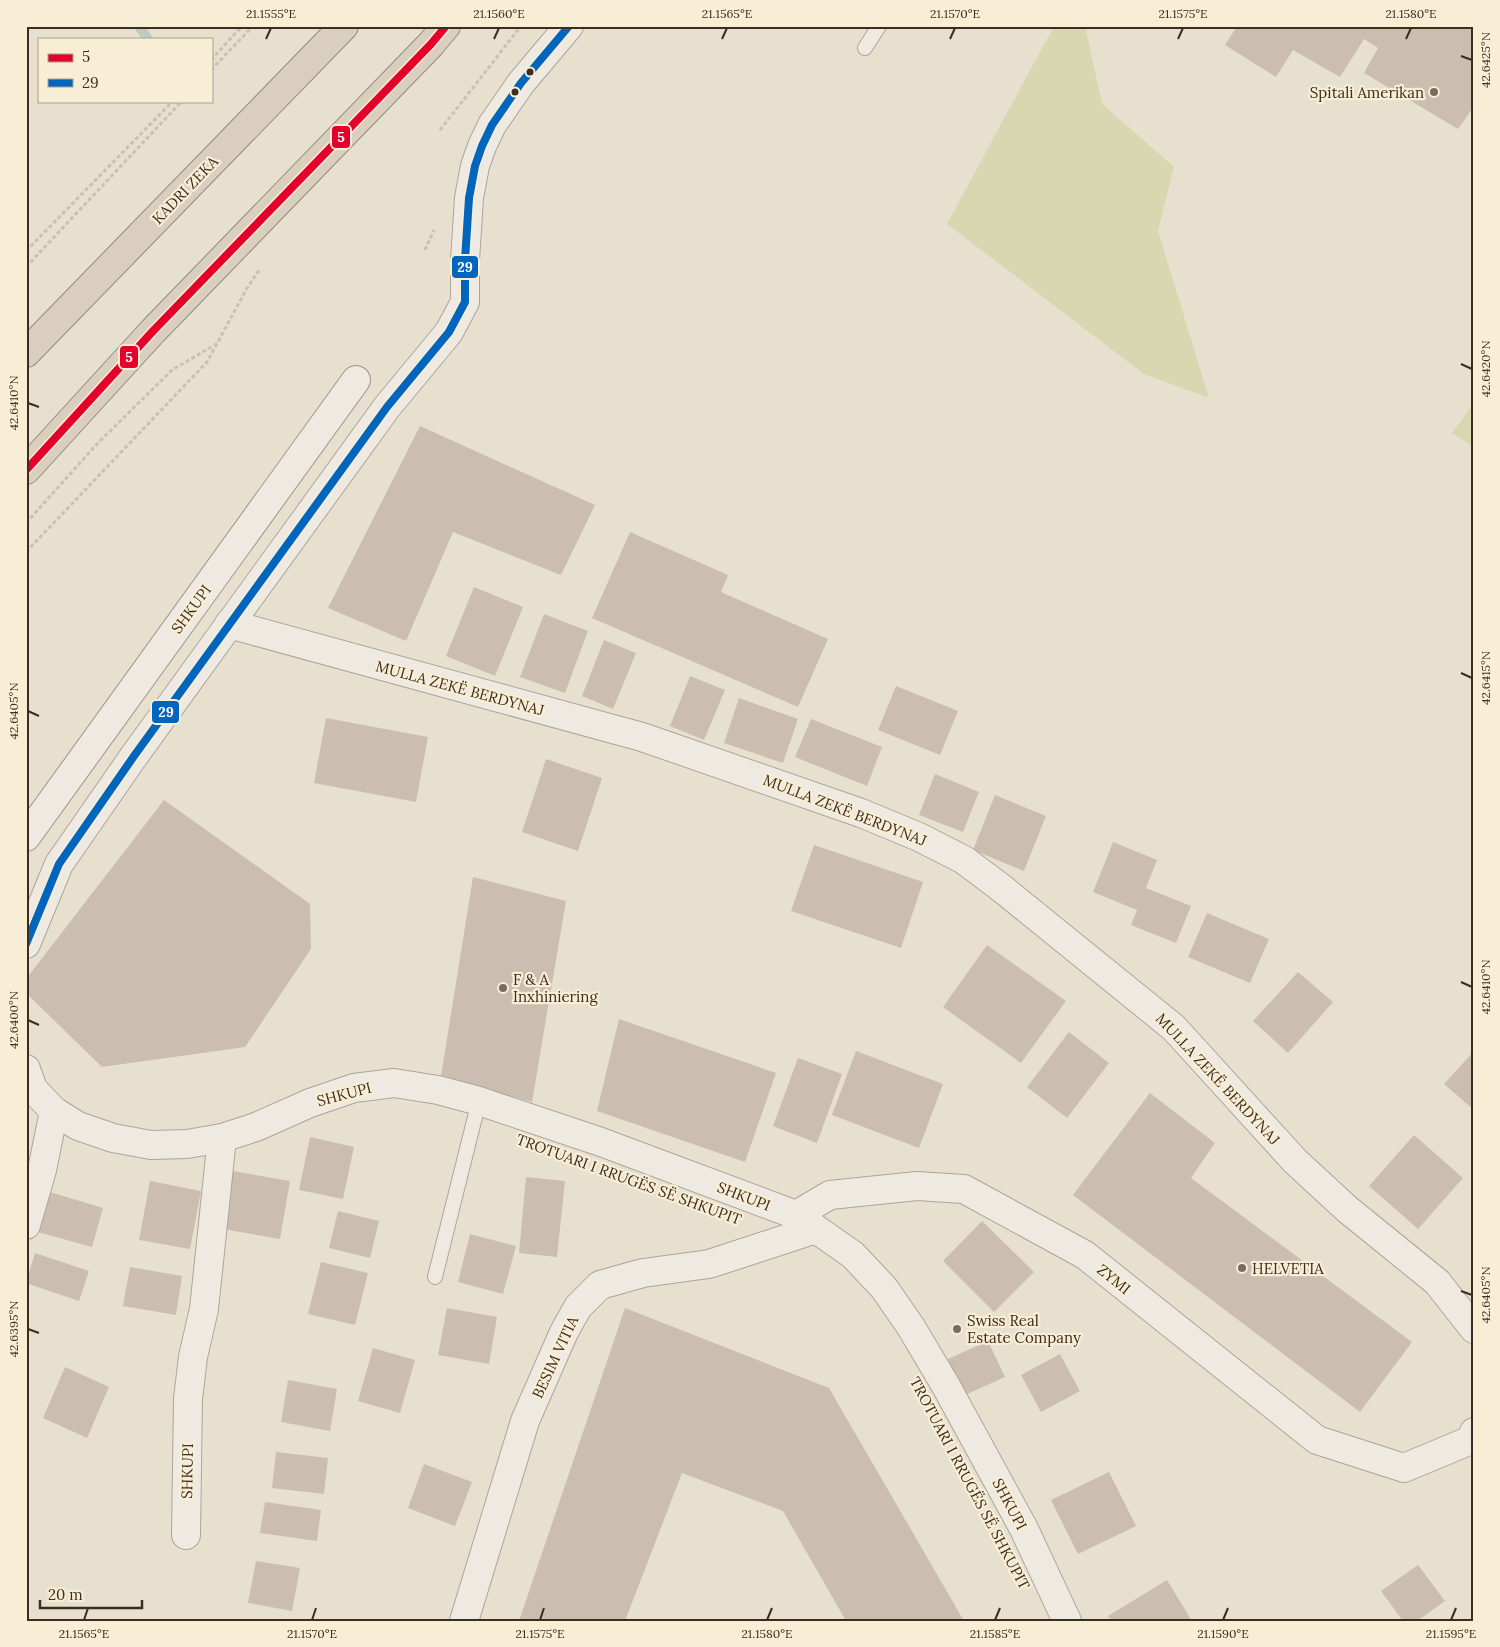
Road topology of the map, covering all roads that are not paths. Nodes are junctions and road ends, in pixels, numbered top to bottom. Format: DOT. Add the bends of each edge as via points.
graph roads {
  1 [pos="344,26"];
  2 [pos="446,26"];
  3 [pos="569,26"];
  4 [pos="879,26"];
  5 [pos="865,48"];
  6 [pos="26,353"];
  7 [pos="356,380"];
  8 [pos="26,470"];
  9 [pos="229,624"];
  10 [pos="26,837"];
  11 [pos="26,944"];
  12 [pos="26,1069"];
  13 [pos="479,1101"];
  14 [pos="54,1111"];
  15 [pos="222,1138"];
  16 [pos="806,1222"];
  17 [pos="26,1225"];
  18 [pos="435,1277"];
  19 [pos="1474,1329"];
  20 [pos="1474,1432"];
  21 [pos="186,1536"];
  22 [pos="464,1621"];
  23 [pos="1067,1621"];
  1 -- 6 [label="highway, KADRI ZEKA"];
  2 -- 8 [label="highway" via="159,324"];
  3 -- 9 [label="street" via="521,84 492,125 482,146 469,198 465,302 449,332 387,407"];
  4 -- 5 [label="lane"];
  7 -- 10 [label="street, SHKUPI"];
  9 -- 11 [label="street" via="60,864"];
  9 -- 19 [label="street, MULLA ZEKË BERDYNAJ" via="642,737 861,813 964,860 1174,1028 1295,1161 1347,1209 1437,1282"];
  12 -- 14 [label="street, SHKUPI" via="33,1089"];
  13 -- 15 [label="street, SHKUPI" via="394,1083 354,1088"];
  13 -- 16 [label="street, SHKUPI" via="601,1142"];
  13 -- 18 [label="lane"];
  14 -- 15 [label="street, SHKUPI" via="78,1126 113,1138 151,1145 187,1144"];
  14 -- 17 [label="street"];
  15 -- 21 [label="street, SHKUPI" via="204,1309 188,1399"];
  16 -- 20 [label="street, ZYMI" via="830,1195 917,1186 964,1188 1085,1255 1317,1440 1404,1468 1471,1440"];
  16 -- 22 [label="street, BESIM VITIA" via="708,1264 643,1273 600,1285 578,1307 525,1420"];
  16 -- 23 [label="street, SHKUPI" via="853,1255 884,1288 911,1326 1024,1529"];
}
